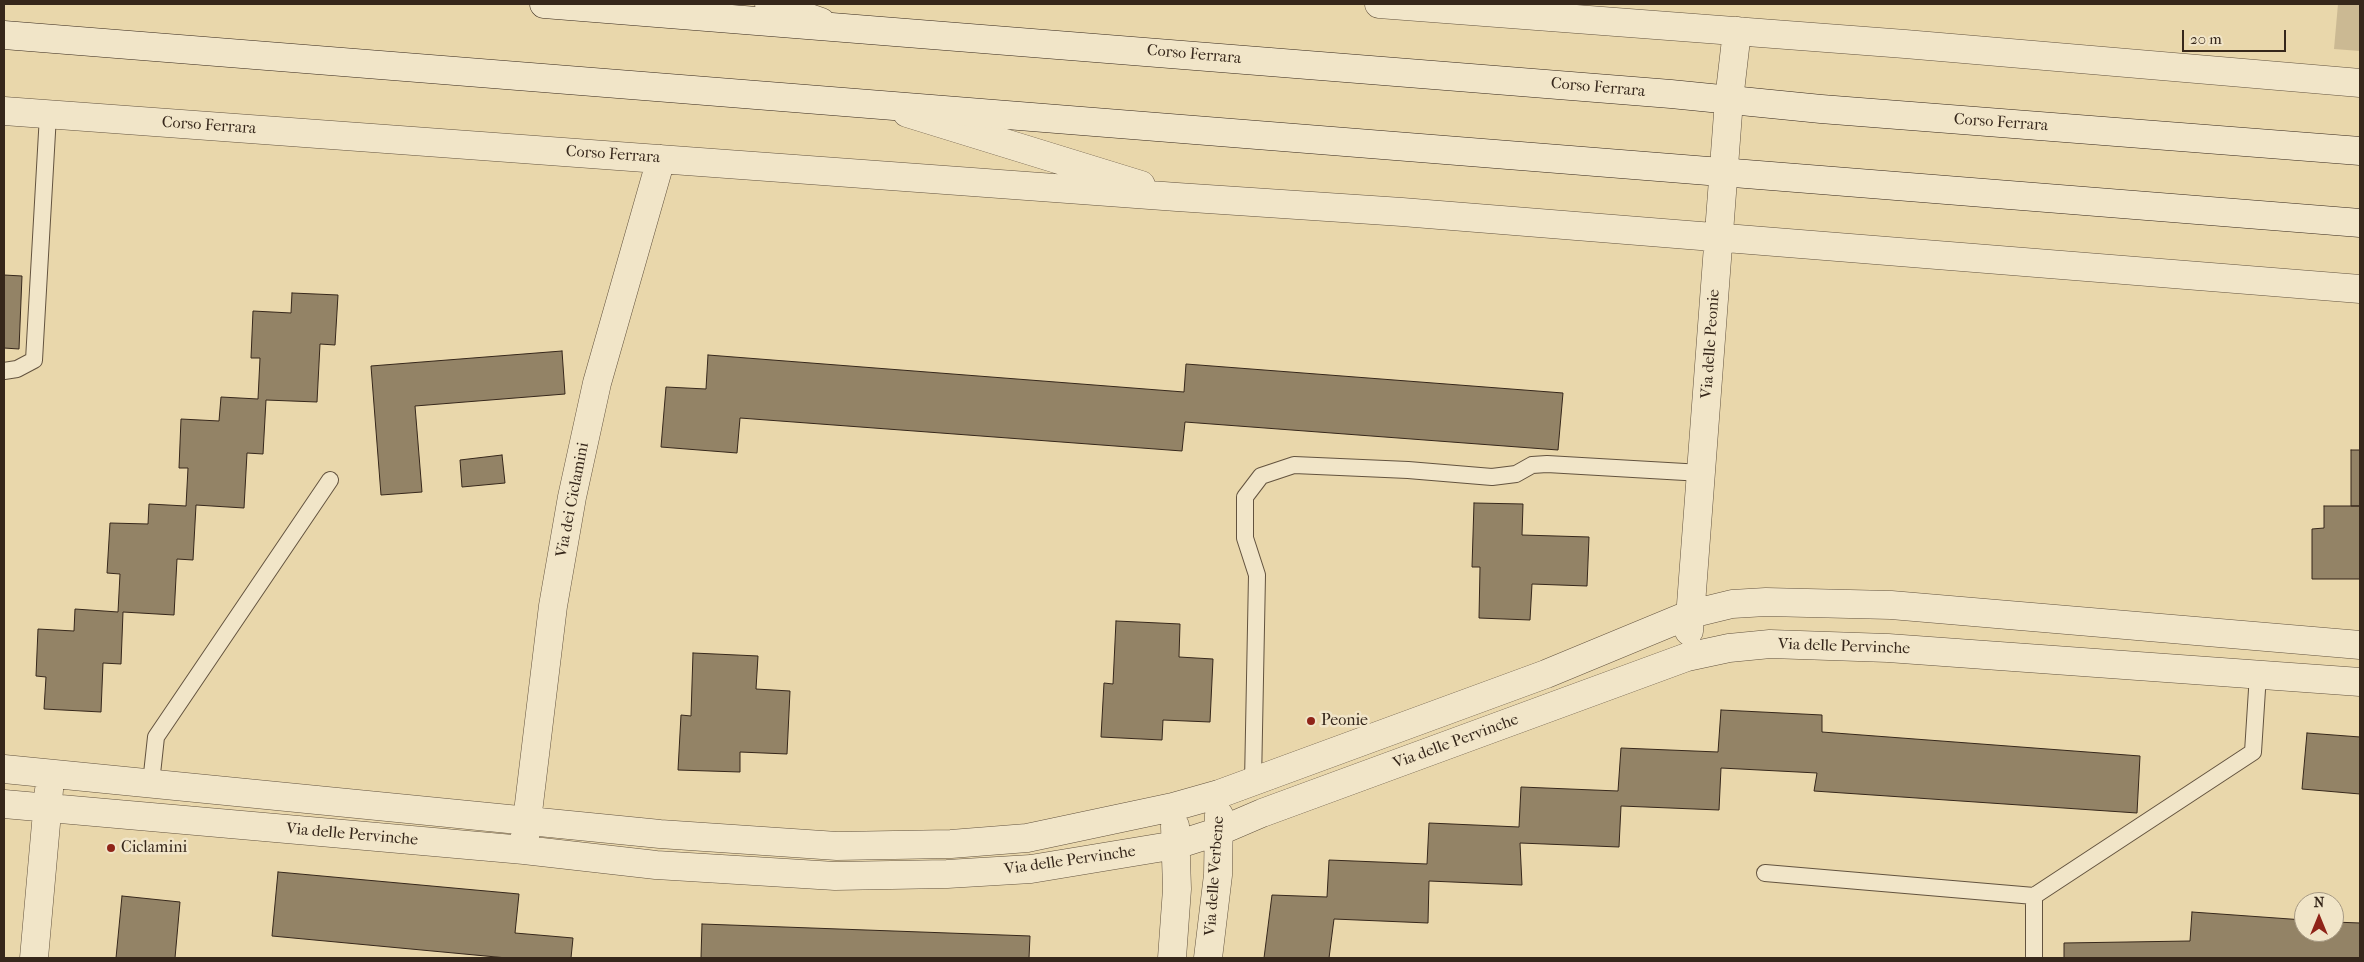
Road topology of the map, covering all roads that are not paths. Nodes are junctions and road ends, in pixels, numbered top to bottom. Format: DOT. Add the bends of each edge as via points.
graph roads {
  1 [pos="544,4"];
  2 [pos="769,4"];
  3 [pos="1379,4"];
  4 [pos="835,26"];
  5 [pos="1737,31"];
  6 [pos="4,35"];
  7 [pos="2360,83"];
  8 [pos="1729,100"];
  9 [pos="881,106"];
  10 [pos="4,111"];
  11 [pos="48,115"];
  12 [pos="2360,151"];
  13 [pos="661,158"];
  14 [pos="1723,171"];
  15 [pos="1177,197"];
  16 [pos="2360,223"];
  17 [pos="1718,238"];
  18 [pos="2360,289"];
  19 [pos="4,371"];
  20 [pos="1702,473"];
  21 [pos="330,480"];
  22 [pos="1691,614"];
  23 [pos="2261,637"];
  24 [pos="2360,645"];
  25 [pos="1686,657"];
  26 [pos="2258,674"];
  27 [pos="2360,682"];
  28 [pos="4,769"];
  29 [pos="51,773"];
  30 [pos="1253,782"];
  31 [pos="151,783"];
  32 [pos="1219,794"];
  33 [pos="4,804"];
  34 [pos="1173,807"];
  35 [pos="47,808"];
  36 [pos="528,820"];
  37 [pos="1220,831"];
  38 [pos="660,834"];
  39 [pos="1176,845"];
  40 [pos="524,850"];
  41 [pos="656,865"];
  42 [pos="1765,873"];
  43 [pos="2034,896"];
  44 [pos="34,958"];
  45 [pos="1172,958"];
  46 [pos="1208,958"];
  47 [pos="2034,958"];
  1 -- 4 [label="street, Corso Ferrara"];
  2 -- 4 [label="street, Corso Ferrara"];
  3 -- 5 [label="street"];
  4 -- 8 [label="street, Corso Ferrara"];
  5 -- 7 [label="street"];
  5 -- 8 [label="street, Via delle Peonie"];
  6 -- 9 [label="street, Corso Ferrara"];
  8 -- 12 [label="street, Corso Ferrara"];
  8 -- 14 [label="street, Via delle Peonie"];
  9 -- 14 [label="street, Corso Ferrara"];
  9 -- 15 [label="street, Corso Ferrara" via="1099,170"];
  10 -- 11 [label="street, Corso Ferrara"];
  11 -- 13 [label="street, Corso Ferrara"];
  11 -- 19 [label="lane" via="34,360 17,369"];
  13 -- 15 [label="street, Corso Ferrara"];
  13 -- 36 [label="street, Via dei Ciclamini" via="597,382 572,497 554,606"];
  14 -- 16 [label="street, Corso Ferrara"];
  14 -- 17 [label="street, Via delle Peonie"];
  15 -- 17 [label="street, Corso Ferrara"];
  17 -- 18 [label="street, Corso Ferrara"];
  17 -- 20 [label="street, Via delle Peonie"];
  20 -- 22 [label="street, Via delle Peonie"];
  20 -- 30 [label="lane" via="1547,464 1532,465 1516,474 1492,478 1294,465 1261,476 1245,497 1245,538 1257,575"];
  21 -- 31 [label="lane" via="156,737"];
  22 -- 23 [label="street, Via delle Pervinche" via="1732,604 1766,602 1891,605"];
  22 -- 25 [label="street, Via delle Peonie"];
  22 -- 30 [label="street, Via delle Pervinche" via="1537,677"];
  23 -- 24 [label="street, Via delle Pervinche"];
  23 -- 26 [label="street"];
  25 -- 26 [label="street, Via delle Pervinche" via="1770,644 1888,648"];
  25 -- 37 [label="street, Via delle Pervinche"];
  26 -- 27 [label="street, Via delle Pervinche"];
  26 -- 43 [label="lane" via="2253,752"];
  28 -- 29 [label="street, Via delle Pervinche"];
  29 -- 31 [label="street, Via delle Pervinche"];
  29 -- 35 [label="street"];
  30 -- 32 [label="street, Via delle Pervinche"];
  31 -- 36 [label="street, Via delle Pervinche"];
  32 -- 34 [label="street, Via delle Pervinche"];
  32 -- 37 [label="street, Via delle Verbene"];
  33 -- 35 [label="street, Via delle Pervinche"];
  34 -- 38 [label="street, Via delle Pervinche" via="1026,838 951,844 837,846"];
  34 -- 39 [label="street"];
  35 -- 40 [label="street, Via delle Pervinche"];
  35 -- 44 [label="street"];
  36 -- 38 [label="street, Via delle Pervinche"];
  36 -- 40 [label="street, Via dei Ciclamini"];
  37 -- 39 [label="street, Via delle Pervinche"];
  37 -- 46 [label="street, Via delle Verbene"];
  38 -- 41 [label="street"];
  39 -- 41 [label="street, Via delle Pervinche" via="1031,869 947,874 835,876"];
  39 -- 45 [label="street" via="1177,889"];
  40 -- 41 [label="street, Via delle Pervinche"];
  42 -- 43 [label="lane"];
  43 -- 47 [label="lane"];
}
